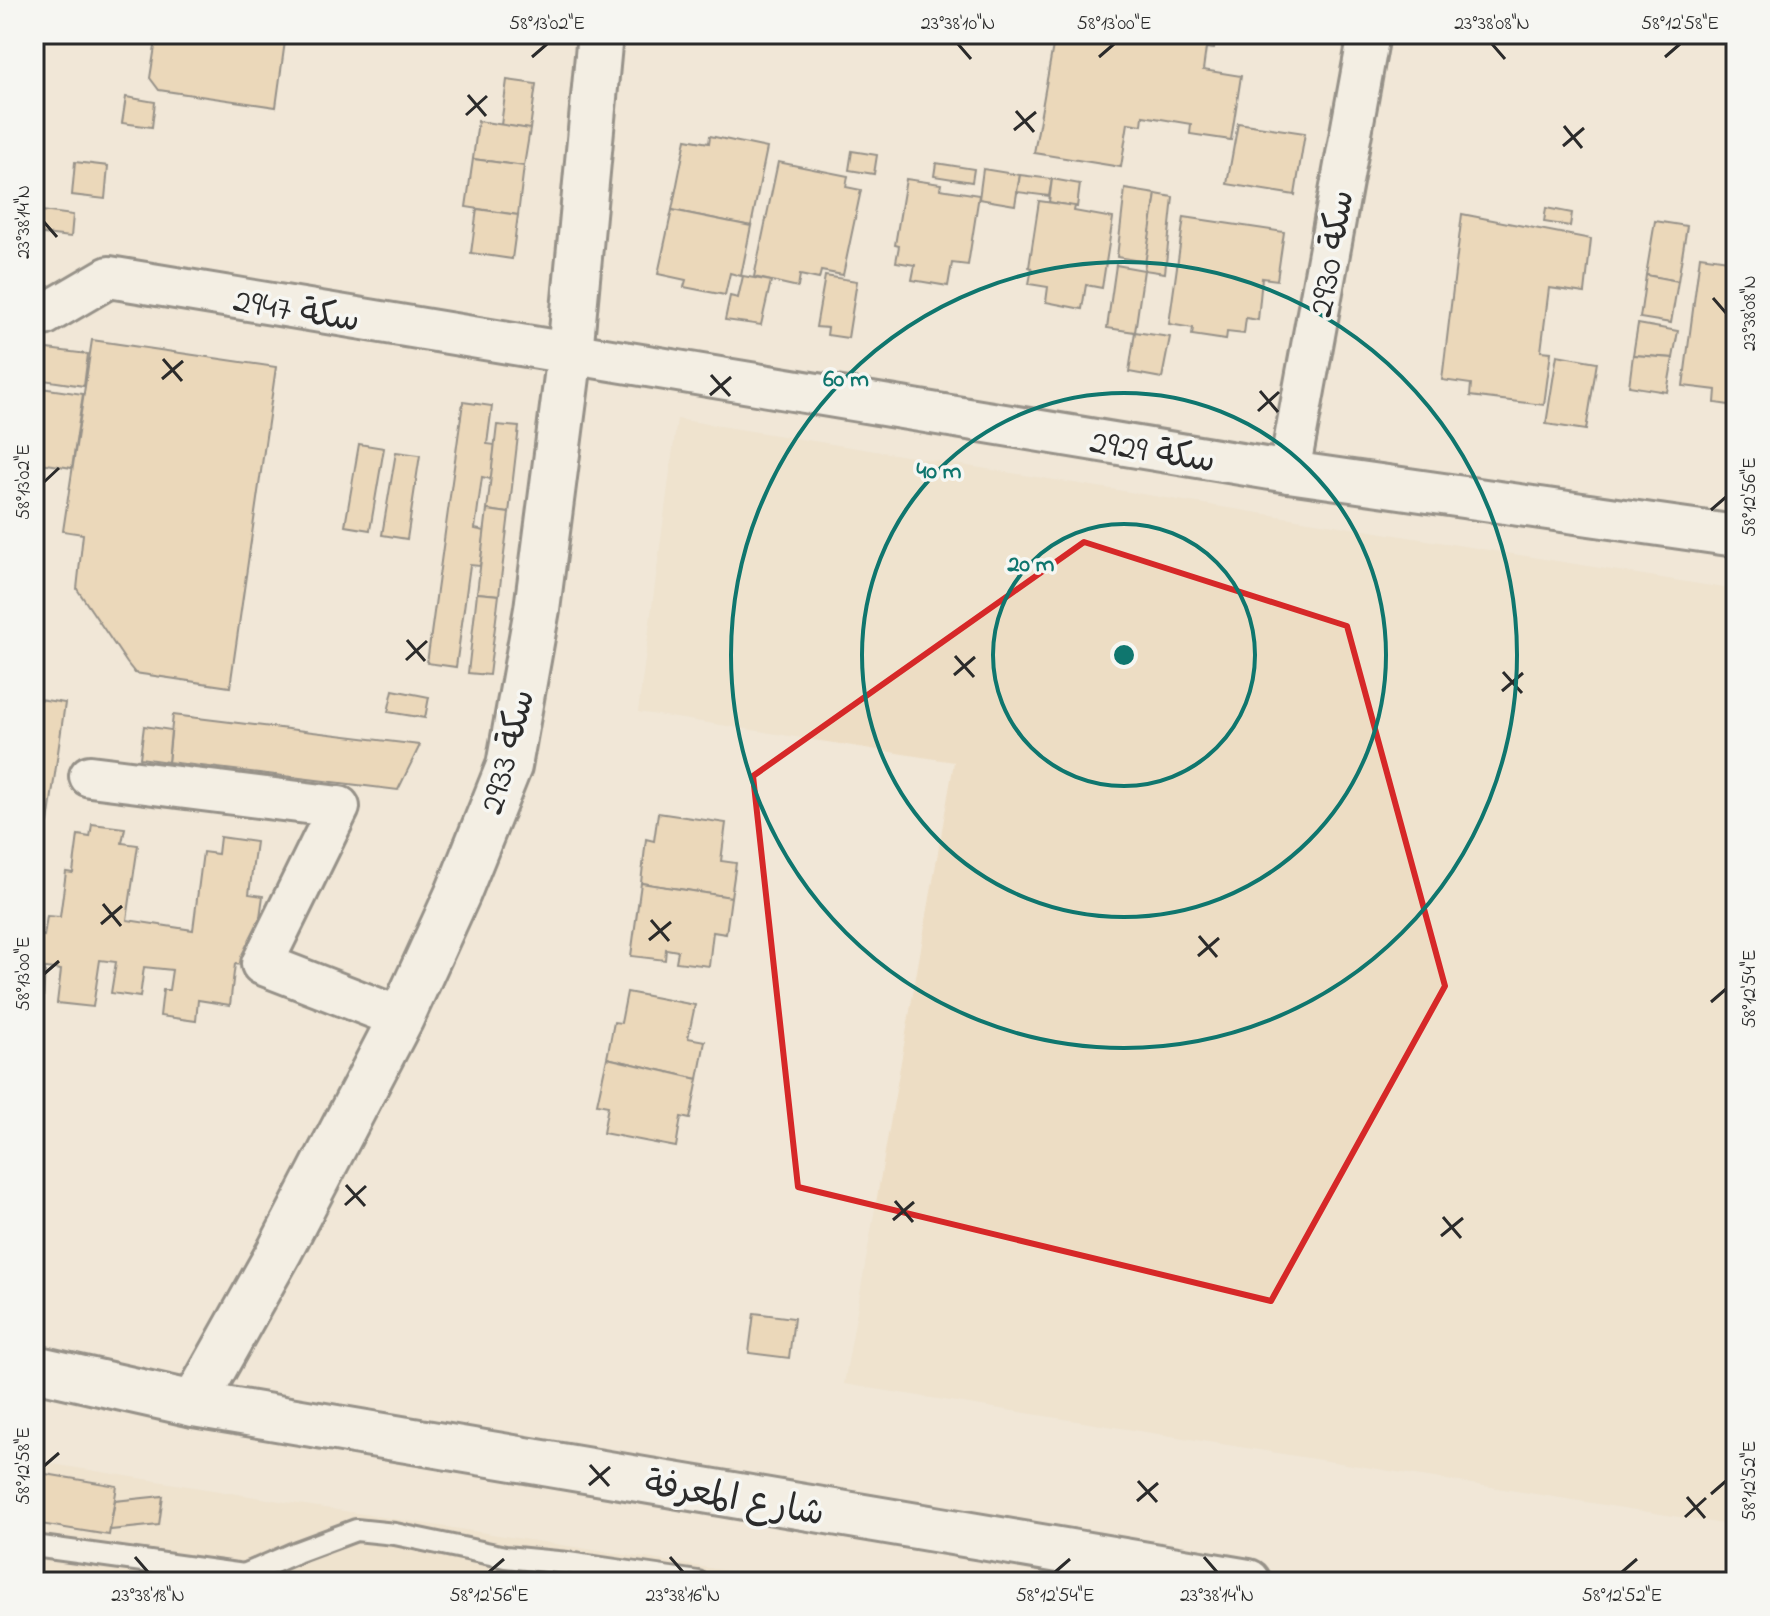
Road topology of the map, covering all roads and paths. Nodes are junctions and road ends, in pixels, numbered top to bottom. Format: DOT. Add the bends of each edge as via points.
graph roads {
  1 [pos="600,34"];
  2 [pos="1369,34"];
  3 [pos="34,314"];
  4 [pos="570,353"];
  5 [pos="1289,472"];
  6 [pos="1736,536"];
  7 [pos="90,776"];
  8 [pos="401,1018"];
  9 [pos="34,1368"];
  10 [pos="194,1404"];
  11 [pos="34,1546"];
  12 [pos="243,1578"];
  13 [pos="698,1582"];
  14 [pos="1248,1582"];
  1 -- 4 [label="street, سكة 2933"];
  2 -- 5 [label="street, سكة 2930"];
  3 -- 4 [label="street, سكة 2947" via="44,315 109,277"];
  4 -- 5 [label="street, سكة 2929"];
  4 -- 8 [label="street, سكة 2933" via="537,609 509,766"];
  5 -- 6 [label="street, سكة 2929"];
  7 -- 8 [label="street" via="339,807 262,964"];
  8 -- 10 [label="street, سكة 2933"];
  9 -- 10 [label="street, شارع المعرفة"];
  10 -- 14 [label="street, شارع المعرفة"];
  11 -- 12 [label="lane"];
  12 -- 13 [label="lane" via="356,1530 505,1557"];
}
